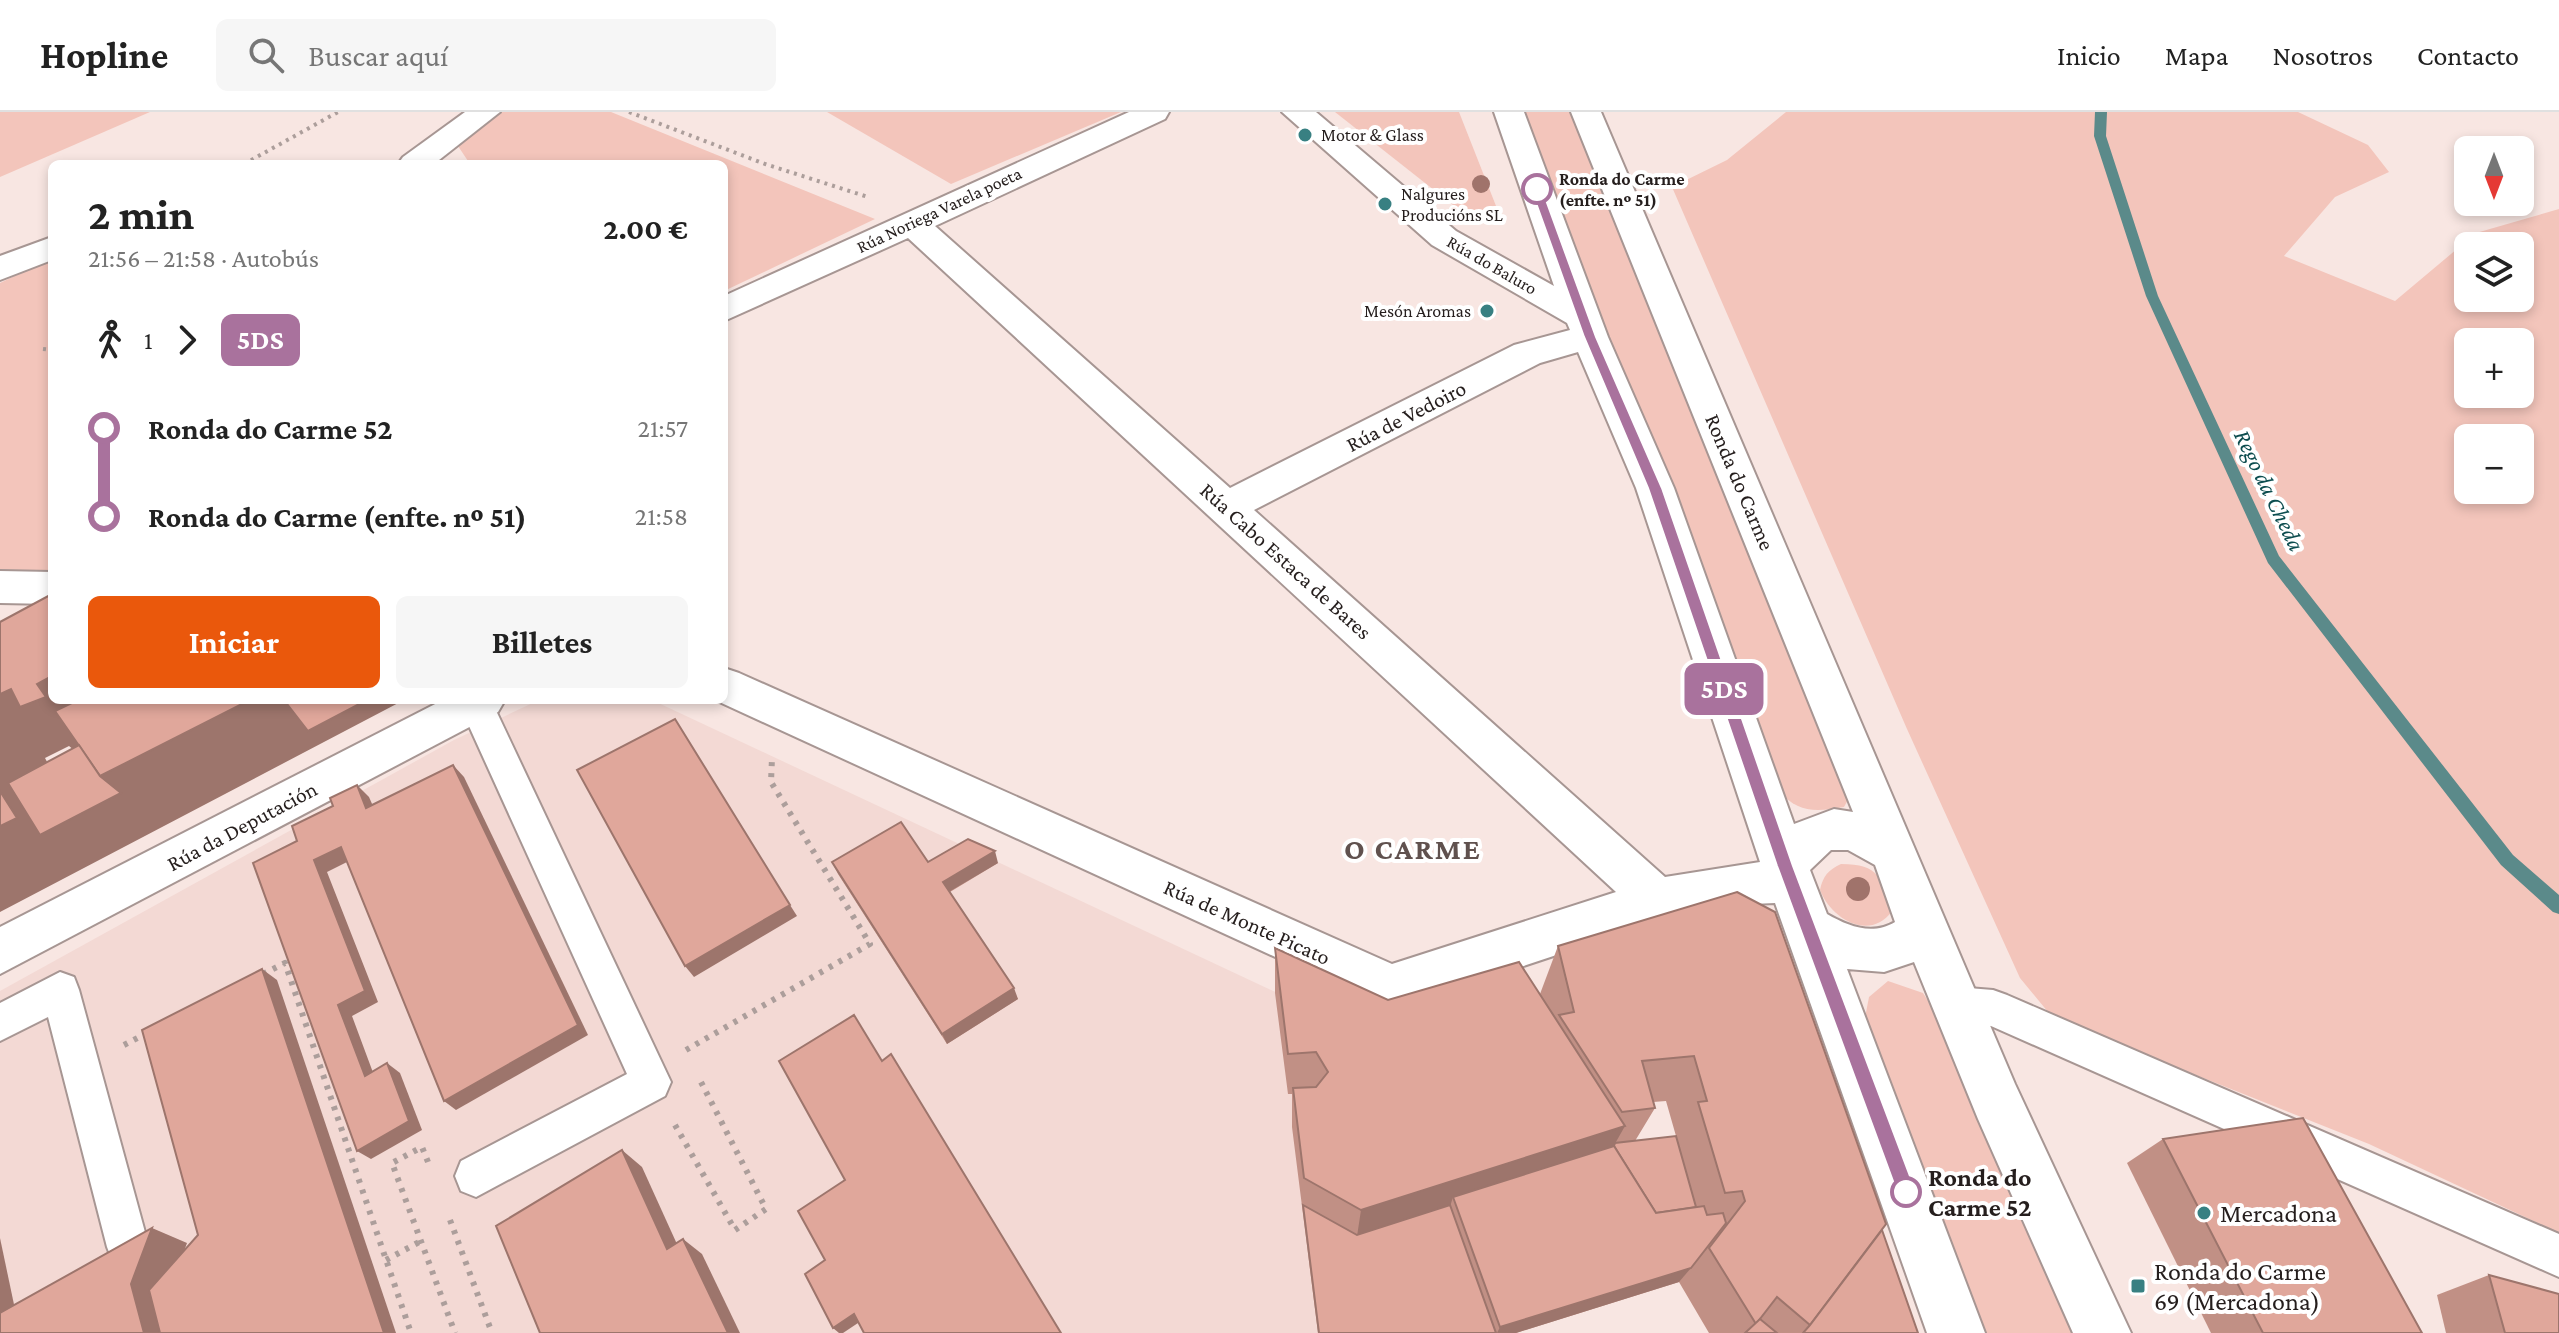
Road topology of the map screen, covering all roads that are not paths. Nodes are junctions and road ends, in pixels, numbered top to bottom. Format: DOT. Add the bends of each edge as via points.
graph roads {
  1 [pos="485,112"];
  2 [pos="1154,112"];
  3 [pos="1297,112"];
  4 [pos="1509,112"];
  5 [pos="1586,112"];
  6 [pos="419,160"];
  7 [pos="919,220"];
  8 [pos="48,250"];
  9 [pos="0,269"];
  10 [pos="728,308"];
  11 [pos="1587,327"];
  12 [pos="1227,507"];
  13 [pos="0,587"];
  14 [pos="48,588"];
  15 [pos="728,687"];
  16 [pos="476,704"];
  17 [pos="481,704"];
  18 [pos="1893,852"];
  19 [pos="1788,874"];
  20 [pos="1658,900"];
  21 [pos="1925,925"];
  22 [pos="1809,929"];
  23 [pos="0,952"];
  24 [pos="1956,1005"];
  25 [pos="0,1023"];
  26 [pos="476,1176"];
  27 [pos="128,1247"];
  28 [pos="2559,1256"];
  29 [pos="1956,1333"];
  30 [pos="2102,1333"];
  1 -- 6 [label="street"];
  2 -- 7 [label="street, Rúa Noriega Varela poeta"];
  3 -- 11 [label="street, Rúa do Baluro" via="1444,238"];
  4 -- 11 [label="street"];
  5 -- 18 [label="street, Ronda do Carme"];
  7 -- 10 [label="street, Rúa Noriega Varela poeta"];
  7 -- 12 [label="street, Rúa Cabo Estaca de Bares"];
  8 -- 9 [label="street"];
  11 -- 12 [label="street, Rúa de Vedoiro"];
  11 -- 19 [label="street" via="1655,488"];
  12 -- 20 [label="street, Rúa Cabo Estaca de Bares"];
  13 -- 14 [label="street"];
  15 -- 20 [label="street, Rúa de Monte Picato" via="1391,987"];
  16 -- 23 [label="street, Rúa da Deputación"];
  17 -- 26 [label="lane" via="651,1082"];
  18 -- 19 [label="street" via="1862,832 1842,828 1811,836 1799,846"];
  18 -- 21 [label="street, Ronda do Carme"];
  19 -- 20 [label="street, Rúa de Monte Picato"];
  19 -- 22 [label="street"];
  21 -- 22 [label="street" via="1898,947 1863,951 1835,945"];
  21 -- 24 [label="street, Ronda do Carme"];
  22 -- 29 [label="street"];
  24 -- 28 [label="lane" via="1993,1008"];
  24 -- 30 [label="street, Ronda do Carme"];
  25 -- 27 [label="lane" via="60,990"];
}
